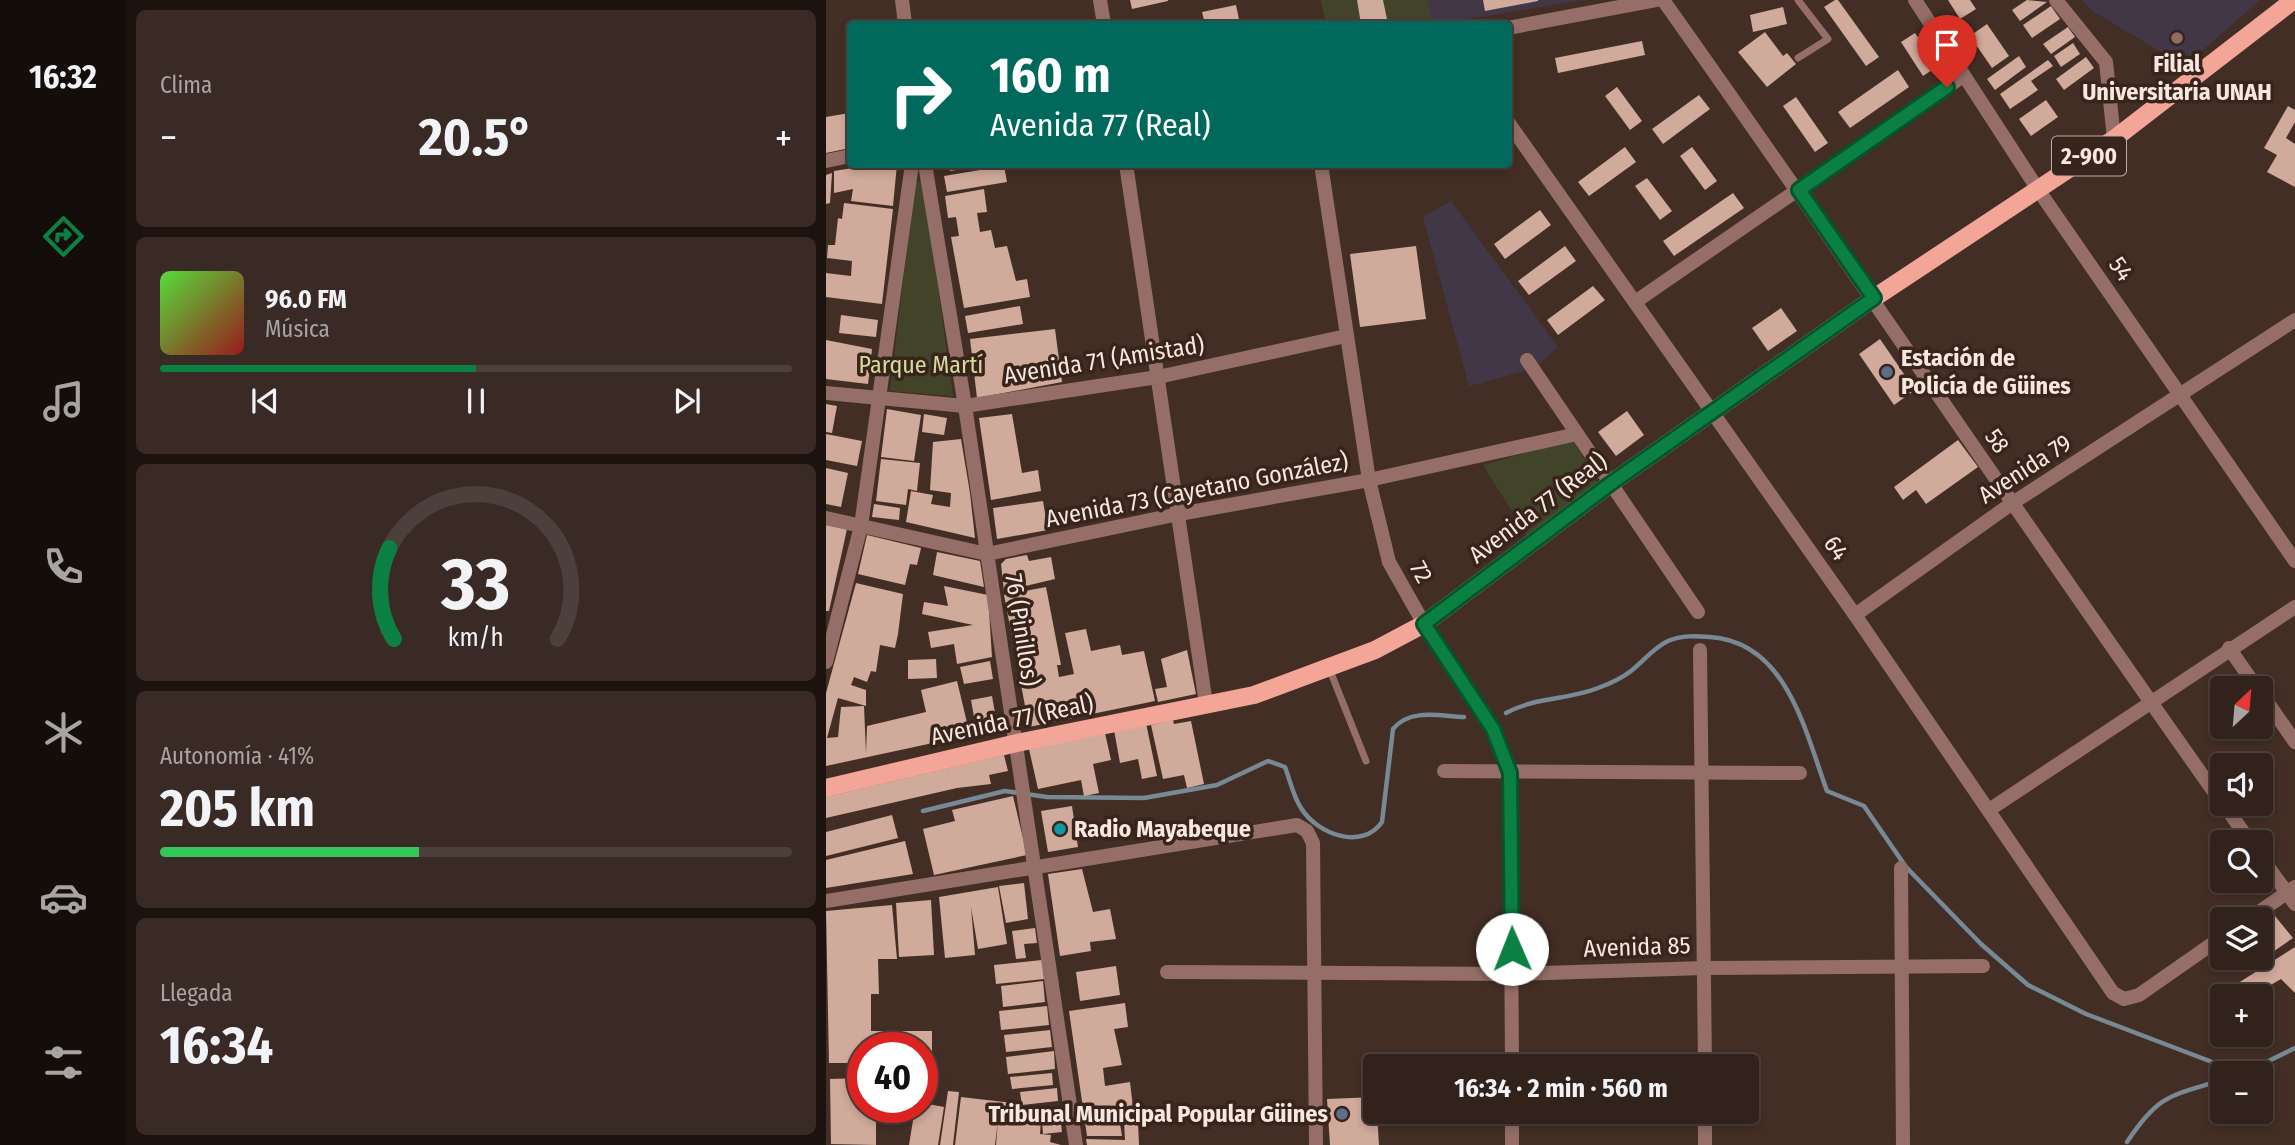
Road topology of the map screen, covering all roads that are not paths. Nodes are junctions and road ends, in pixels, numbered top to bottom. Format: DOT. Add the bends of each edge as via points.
graph roads {
  1 [pos="902,0"];
  2 [pos="1100,0"];
  3 [pos="1656,0"];
  4 [pos="1663,0"];
  5 [pos="1798,0"];
  6 [pos="1914,0"];
  7 [pos="2056,0"];
  8 [pos="2294,0"];
  9 [pos="905,21"];
  10 [pos="1104,21"];
  11 [pos="1512,27"];
  12 [pos="1798,58"];
  13 [pos="1963,76"];
  14 [pos="1512,128"];
  15 [pos="2114,139"];
  16 [pos="847,157"];
  17 [pos="826,161"];
  18 [pos="911,168"];
  19 [pos="926,168"];
  20 [pos="1127,168"];
  21 [pos="1322,168"];
  22 [pos="1799,190"];
  23 [pos="2039,191"];
  24 [pos="1874,298"];
  25 [pos="1635,302"];
  26 [pos="2295,320"];
  27 [pos="1346,337"];
  28 [pos="1527,360"];
  29 [pos="1158,377"];
  30 [pos="826,393"];
  31 [pos="2180,396"];
  32 [pos="879,398"];
  33 [pos="965,406"];
  34 [pos="1713,412"];
  35 [pos="1577,434"];
  36 [pos="1370,480"];
  37 [pos="1610,484"];
  38 [pos="2011,504"];
  39 [pos="1179,514"];
  40 [pos="826,518"];
  41 [pos="861,526"];
  42 [pos="987,554"];
  43 [pos="2295,561"];
  44 [pos="2295,607"];
  45 [pos="1698,612"];
  46 [pos="1855,615"];
  47 [pos="1424,624"];
  48 [pos="2230,648"];
  49 [pos="1700,650"];
  50 [pos="826,662"];
  51 [pos="1328,668"];
  52 [pos="2249,676"];
  53 [pos="2150,701"];
  54 [pos="1206,704"];
  55 [pos="2273,711"];
  56 [pos="2295,742"];
  57 [pos="1017,743"];
  58 [pos="1366,761"];
  59 [pos="1704,770"];
  60 [pos="1444,771"];
  61 [pos="1510,773"];
  62 [pos="1800,773"];
  63 [pos="2210,785"];
  64 [pos="826,788"];
  65 [pos="1989,810"];
  66 [pos="1900,868"];
  67 [pos="1037,869"];
  68 [pos="2273,871"];
  69 [pos="2292,894"];
  70 [pos="826,901"];
  71 [pos="2270,907"];
  72 [pos="2210,945"];
  73 [pos="1983,966"];
  74 [pos="1901,967"];
  75 [pos="1705,968"];
  76 [pos="1167,972"];
  77 [pos="1314,974"];
  78 [pos="1512,974"];
  79 [pos="1512,1054"];
  80 [pos="1705,1054"];
  81 [pos="1512,1124"];
  82 [pos="1705,1124"];
  83 [pos="1076,1145"];
  84 [pos="1316,1145"];
  85 [pos="1512,1145"];
  86 [pos="1705,1145"];
  87 [pos="1903,1145"];
  1 -- 9 [label="street"];
  2 -- 10 [label="street"];
  3 -- 11 [label="street"];
  4 -- 22 [label="street, 58"];
  5 -- 12 [label="lane" via="1828,39"];
  6 -- 13 [label="street, 54"];
  7 -- 15 [label="street" via="2106,62"];
  8 -- 15 [label="main road, Avenida 77 (Real) / 2-900"];
  13 -- 22 [label="street"];
  13 -- 23 [label="street, 54"];
  14 -- 25 [label="street, 64"];
  15 -- 23 [label="main road, Avenida 77 (Real) / 2-900"];
  16 -- 17 [label="street"];
  18 -- 32 [label="street"];
  19 -- 33 [label="street, 76 (Pinillos)"];
  20 -- 29 [label="street"];
  21 -- 27 [label="street, 72"];
  22 -- 24 [label="street, 58"];
  22 -- 25 [label="street"];
  23 -- 24 [label="main road, Avenida 77 (Real) / 2-900"];
  23 -- 31 [label="street, 54"];
  24 -- 34 [label="main road, Avenida 77 (Real) / 2-900"];
  24 -- 38 [label="street, 58"];
  25 -- 34 [label="street, 64"];
  26 -- 31 [label="street, Avenida 79"];
  27 -- 29 [label="street, Avenida 71 (Amistad)"];
  27 -- 36 [label="street, 72"];
  28 -- 35 [label="street"];
  29 -- 33 [label="street, Avenida 71 (Amistad)"];
  29 -- 39 [label="street"];
  30 -- 32 [label="street, Avenida 71 (Amistad)"];
  31 -- 38 [label="street, Avenida 79"];
  31 -- 43 [label="street, 54"];
  32 -- 33 [label="street, Avenida 71 (Amistad)"];
  32 -- 41 [label="street"];
  33 -- 42 [label="street, 76 (Pinillos)"];
  34 -- 37 [label="main road, Avenida 77 (Real) / 2-900"];
  34 -- 46 [label="street, 64"];
  35 -- 36 [label="street, Avenida 73 (Cayetano González)"];
  35 -- 37 [label="street"];
  36 -- 39 [label="street, Avenida 73 (Cayetano González)"];
  36 -- 47 [label="street, 72" via="1390,562"];
  37 -- 45 [label="street"];
  37 -- 47 [label="main road, Avenida 77 (Real) / 2-900"];
  38 -- 46 [label="street, Avenida 79"];
  38 -- 53 [label="street, 58"];
  39 -- 42 [label="street, Avenida 73 (Cayetano González)"];
  39 -- 54 [label="street"];
  40 -- 41 [label="street, Avenida 73 (Cayetano González)"];
  41 -- 42 [label="street, Avenida 73 (Cayetano González)"];
  41 -- 50 [label="street"];
  42 -- 57 [label="street, 76 (Pinillos)"];
  44 -- 48 [label="street"];
  46 -- 65 [label="street, 64"];
  47 -- 51 [label="main road, Avenida 77 (Real) / 2-900" via="1376,650"];
  47 -- 61 [label="street, 72" via="1493,729"];
  48 -- 52 [label="street"];
  48 -- 53 [label="street"];
  49 -- 59 [label="street"];
  51 -- 54 [label="main road, Avenida 77 (Real) / 2-900" via="1254,695"];
  51 -- 58 [label="lane"];
  53 -- 63 [label="street, 58"];
  53 -- 65 [label="street"];
  54 -- 57 [label="main road, Avenida 77 (Real) / 2-900"];
  55 -- 56 [label="street"];
  57 -- 64 [label="main road, Avenida 77 (Real) / 2-900"];
  57 -- 67 [label="street, 76 (Pinillos)"];
  59 -- 61 [label="street"];
  59 -- 62 [label="street"];
  59 -- 75 [label="street"];
  60 -- 61 [label="street"];
  61 -- 78 [label="street, 72"];
  65 -- 72 [label="street, 64" via="2113,993 2124,999 2139,995"];
  66 -- 74 [label="street"];
  67 -- 70 [label="street"];
  67 -- 77 [label="street" via="1297,825 1313,843"];
  67 -- 83 [label="street, 76 (Pinillos)"];
  68 -- 69 [label="street"];
  69 -- 71 [label="street"];
  73 -- 74 [label="street, Avenida 85"];
  74 -- 75 [label="street, Avenida 85"];
  74 -- 87 [label="street"];
  75 -- 78 [label="street, Avenida 85"];
  75 -- 80 [label="street"];
  76 -- 77 [label="street, Avenida 85"];
  77 -- 78 [label="street, Avenida 85"];
  77 -- 84 [label="street"];
  78 -- 79 [label="street, 72"];
  81 -- 85 [label="street"];
  82 -- 86 [label="street"];
}
